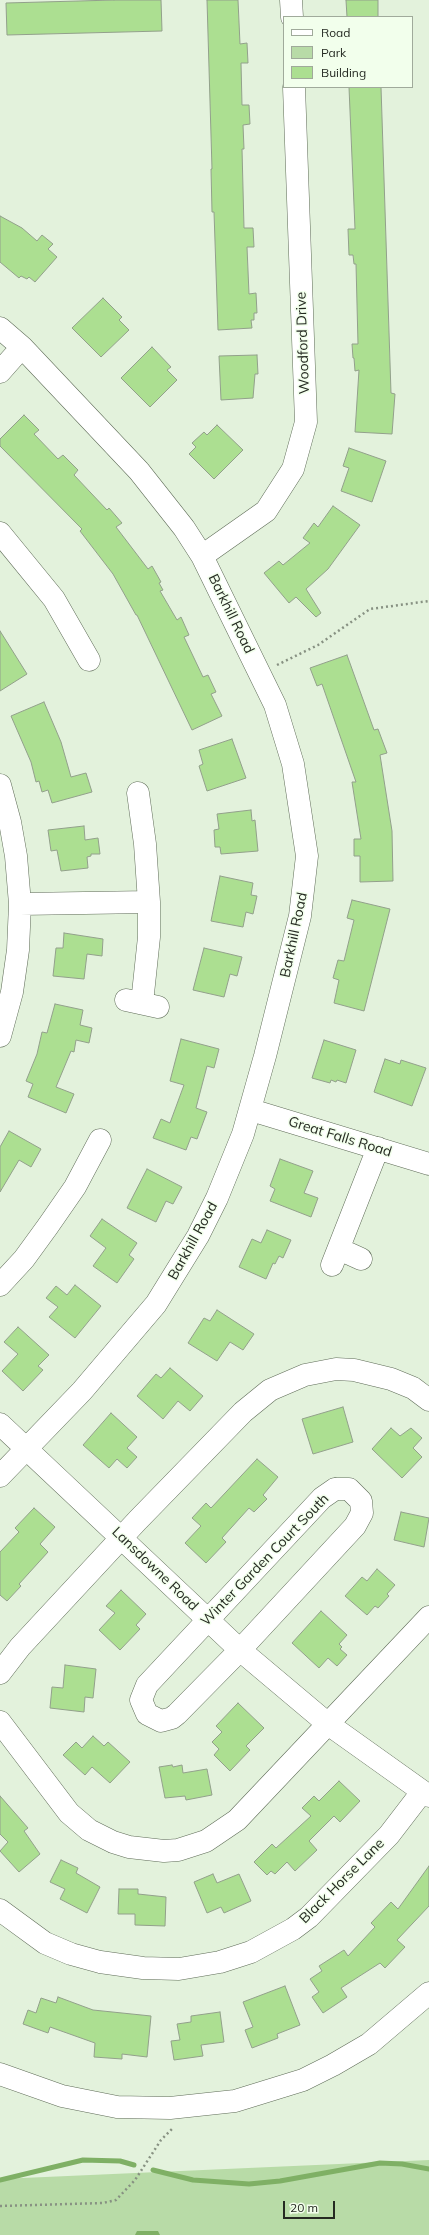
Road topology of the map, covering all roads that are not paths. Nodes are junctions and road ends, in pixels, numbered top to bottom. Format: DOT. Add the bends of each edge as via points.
graph roads {
  1 [pos="292,0"];
  2 [pos="292,16"];
  3 [pos="294,88"];
  4 [pos="0,328"];
  5 [pos="22,347"];
  6 [pos="0,372"];
  7 [pos="0,533"];
  8 [pos="202,556"];
  9 [pos="89,660"];
  10 [pos="0,785"];
  11 [pos="138,793"];
  12 [pos="150,902"];
  13 [pos="20,904"];
  14 [pos="142,1003"];
  15 [pos="0,1036"];
  16 [pos="251,1110"];
  17 [pos="100,1140"];
  18 [pos="378,1148"];
  19 [pos="429,1164"];
  20 [pos="361,1259"];
  21 [pos="0,1285"];
  22 [pos="429,1400"];
  23 [pos="0,1424"];
  24 [pos="26,1449"];
  25 [pos="0,1476"];
  26 [pos="123,1539"];
  27 [pos="429,1617"];
  28 [pos="208,1619"];
  29 [pos="240,1650"];
  30 [pos="0,1673"];
  31 [pos="0,1722"];
  32 [pos="328,1724"];
  33 [pos="426,1794"];
  34 [pos="0,1910"];
  35 [pos="429,1993"];
  36 [pos="0,2074"];
  1 -- 2 [label="street"];
  3 -- 8 [label="street, Woodford Drive" via="306,422 293,469 266,511"];
  4 -- 5 [label="street, Barkhill Road"];
  5 -- 6 [label="street"];
  5 -- 8 [label="street, Barkhill Road" via="139,471 184,528"];
  7 -- 9 [label="street" via="54,599"];
  8 -- 16 [label="street, Barkhill Road" via="275,705 293,764 307,856 300,916"];
  10 -- 13 [label="street" via="16,856"];
  11 -- 12 [label="street"];
  12 -- 13 [label="street"];
  12 -- 14 [label="street"];
  13 -- 15 [label="street" via="18,950 12,992"];
  16 -- 18 [label="street, Great Falls Road"];
  16 -- 24 [label="street, Barkhill Road" via="217,1198 175,1275 133,1332 82,1391"];
  17 -- 21 [label="street" via="75,1187 24,1260"];
  18 -- 19 [label="street, Great Falls Road"];
  18 -- 20 [label="street" via="336,1257"];
  22 -- 26 [label="street" via="414,1388 391,1379 354,1370 322,1371 284,1382 257,1399 243,1412"];
  23 -- 24 [label="street, Lansdowne Road"];
  24 -- 25 [label="street, Barkhill Road"];
  24 -- 26 [label="street, Lansdowne Road"];
  26 -- 28 [label="street, Lansdowne Road"];
  26 -- 30 [label="street" via="25,1642"];
  27 -- 32 [label="street"];
  28 -- 29 [label="street, Lansdowne Road"];
  28 -- 29 [label="street, Winter Garden Court South" via="143,1690 141,1700 147,1714 160,1720 172,1718"];
  28 -- 29 [label="street, Winter Garden Court South" via="328,1492 342,1488 354,1493 361,1501 362,1507 360,1519 355,1526"];
  29 -- 32 [label="street, Lansdowne Road"];
  31 -- 32 [label="street" via="69,1813 89,1830 129,1847 164,1851 178,1850 200,1843 217,1835 237,1820"];
  32 -- 33 [label="street, Lansdowne Road"];
  33 -- 34 [label="street, Black Horse Lane" via="309,1917 293,1929 251,1952 220,1962 179,1968 143,1968 100,1962 45,1943"];
  35 -- 36 [label="street" via="369,2044 333,2065 303,2080 235,2101 170,2108 117,2107 62,2096"];
}
